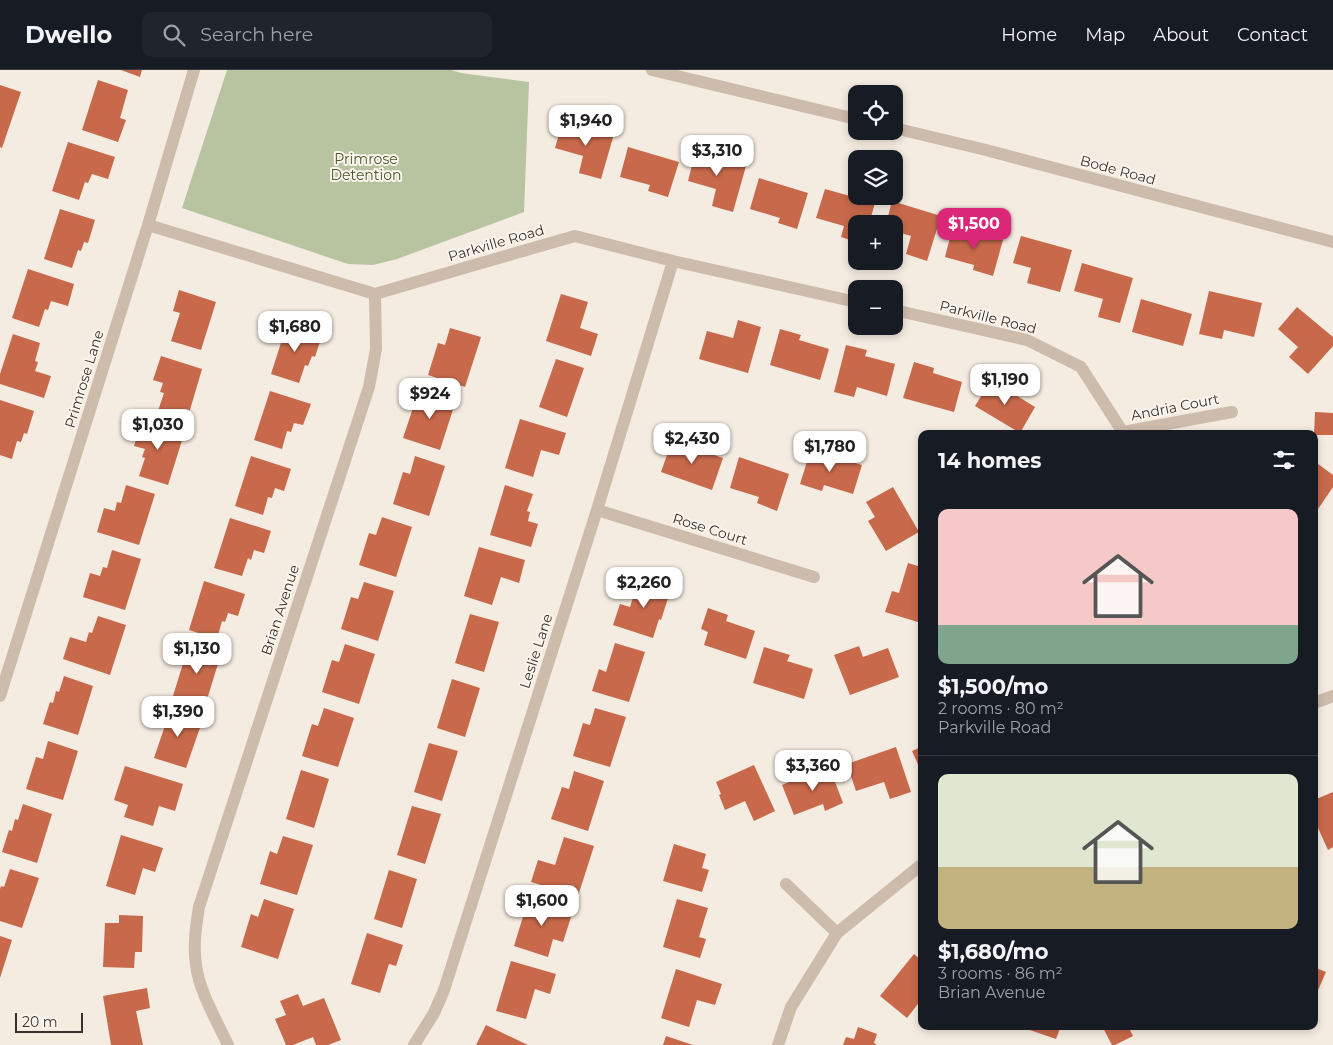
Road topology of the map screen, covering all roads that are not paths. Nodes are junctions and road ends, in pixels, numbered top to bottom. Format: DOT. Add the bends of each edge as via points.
graph roads {
  1 [pos="194,70"];
  2 [pos="652,70"];
  3 [pos="848,117"];
  4 [pos="903,130"];
  5 [pos="148,225"];
  6 [pos="1333,242"];
  7 [pos="673,260"];
  8 [pos="375,294"];
  9 [pos="848,300"];
  10 [pos="903,312"];
  11 [pos="1232,412"];
  12 [pos="1121,430"];
  13 [pos="1139,430"];
  14 [pos="597,510"];
  15 [pos="814,577"];
  16 [pos="0,696"];
  17 [pos="1333,696"];
  18 [pos="1318,702"];
  19 [pos="918,868"];
  20 [pos="786,884"];
  21 [pos="837,933"];
  22 [pos="228,1045"];
  23 [pos="414,1045"];
  24 [pos="778,1045"];
  1 -- 5 [label="street, Primrose Lane"];
  2 -- 3 [label="street"];
  4 -- 6 [label="street, Bode Road"];
  5 -- 8 [label="street"];
  5 -- 16 [label="street, Primrose Lane"];
  7 -- 8 [label="street, Parkville Road" via="575,236"];
  7 -- 9 [label="street, Parkville Road"];
  7 -- 14 [label="street, Leslie Lane"];
  8 -- 22 [label="street, Brian Avenue" via="376,350 369,386 199,907 196,966 200,984"];
  10 -- 12 [label="street, Parkville Road" via="1027,340 1081,367"];
  11 -- 13 [label="street, Andria Court"];
  14 -- 15 [label="street, Rose Court"];
  14 -- 23 [label="street, Leslie Lane" via="444,990"];
  17 -- 18 [label="street"];
  19 -- 21 [label="street"];
  20 -- 21 [label="street"];
  21 -- 24 [label="street" via="791,1007"];
}
